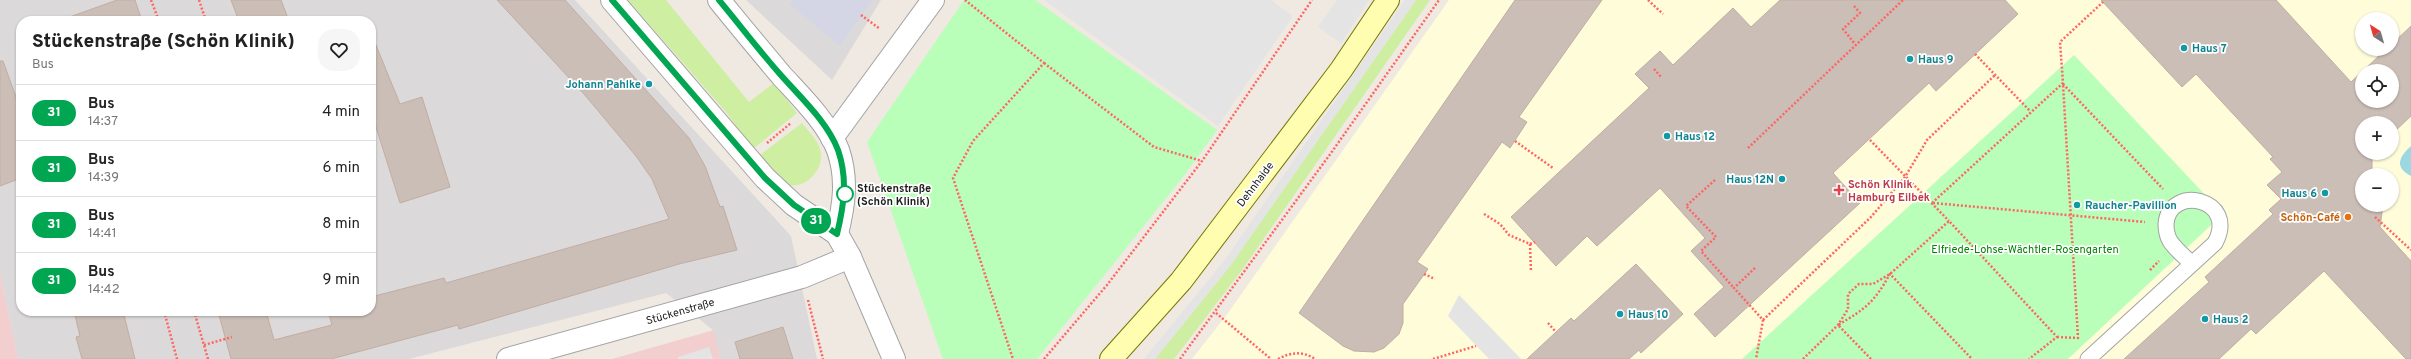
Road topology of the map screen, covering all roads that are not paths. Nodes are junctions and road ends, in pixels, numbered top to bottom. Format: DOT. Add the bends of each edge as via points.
graph roads {
  1 [pos="612,0"];
  2 [pos="719,0"];
  3 [pos="933,0"];
  4 [pos="1388,0"];
  5 [pos="832,138"];
  6 [pos="837,234"];
  7 [pos="850,257"];
  8 [pos="2192,264"];
  9 [pos="508,359"];
  10 [pos="894,359"];
  11 [pos="1111,359"];
  12 [pos="2088,359"];
  1 -- 6 [label="street" via="765,178 794,205"];
  2 -- 5 [label="street"];
  3 -- 5 [label="street"];
  4 -- 11 [label="main road, Dehnhaide" via="1341,70 1182,281"];
  5 -- 6 [label="street" via="838,150 845,184 845,203"];
  6 -- 7 [label="street"];
  7 -- 9 [label="street, Stückenstraße" via="802,277"];
  7 -- 10 [label="street"];
  8 -- 8 [label="lane" via="2170,241 2166,223 2177,204 2192,200 2203,202 2214,210 2219,218 2220,233 2215,243"];
  8 -- 12 [label="lane"];
}
